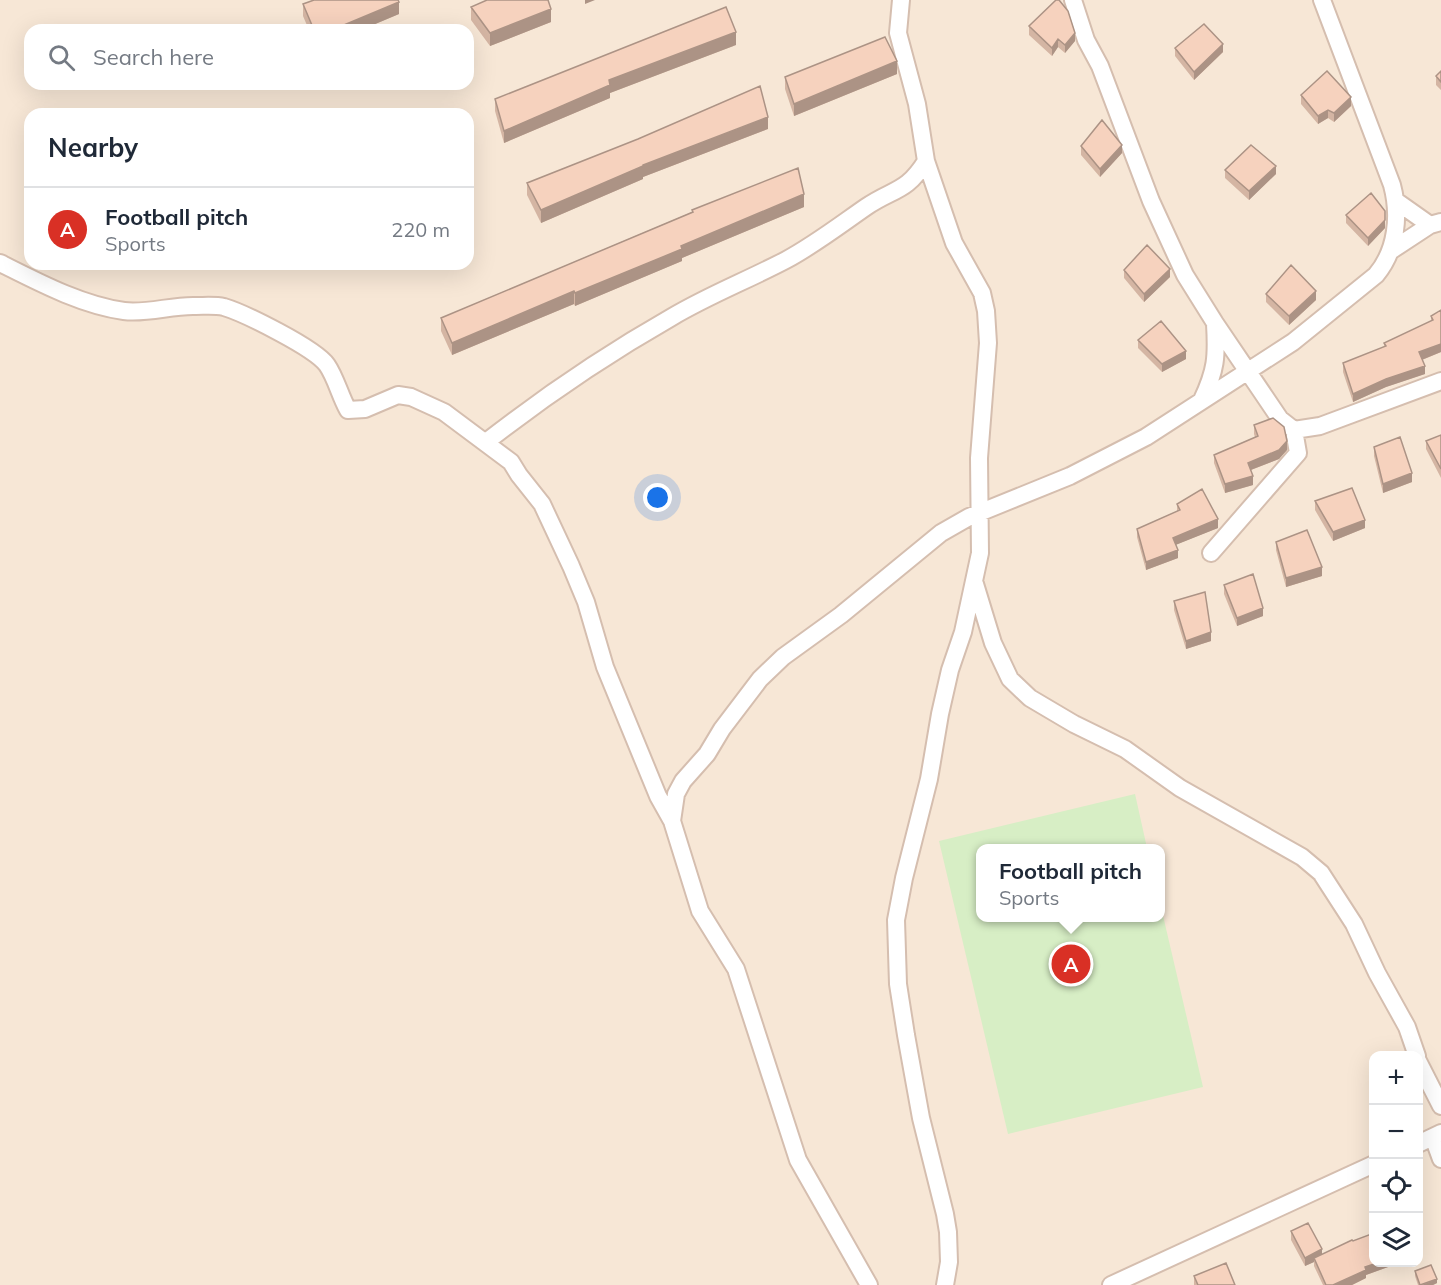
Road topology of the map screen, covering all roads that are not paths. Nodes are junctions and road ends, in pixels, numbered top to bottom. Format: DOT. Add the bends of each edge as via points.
graph roads {
  1 [pos="901,0"];
  2 [pos="1073,0"];
  3 [pos="1322,0"];
  4 [pos="926,161"];
  5 [pos="1396,201"];
  6 [pos="1436,223"];
  7 [pos="1392,250"];
  8 [pos="0,263"];
  9 [pos="1215,323"];
  10 [pos="1247,372"];
  11 [pos="1441,381"];
  12 [pos="1202,401"];
  13 [pos="1294,430"];
  14 [pos="486,442"];
  15 [pos="979,514"];
  16 [pos="1211,553"];
  17 [pos="975,583"];
  18 [pos="672,821"];
  19 [pos="1415,1051"];
  20 [pos="1423,1070"];
  21 [pos="1441,1106"];
  22 [pos="1431,1138"];
  23 [pos="1441,1159"];
  24 [pos="1369,1166"];
  25 [pos="869,1285"];
  26 [pos="945,1285"];
  27 [pos="1111,1285"];
  1 -- 4 [label="street" via="898,33 917,104"];
  2 -- 9 [label="street" via="1151,201 1185,275"];
  3 -- 5 [label="street"];
  4 -- 14 [label="street" via="915,178 900,190 868,205 788,259 670,317 537,402"];
  4 -- 15 [label="street" via="954,243 982,293 986,311 988,343"];
  5 -- 6 [label="street"];
  5 -- 7 [label="street"];
  6 -- 7 [label="street"];
  7 -- 10 [label="street" via="1377,275 1354,295"];
  8 -- 14 [label="street" via="75,297 125,311 204,306 240,313 313,351 327,365 348,410 365,409 398,395 411,397 444,412"];
  9 -- 10 [label="street"];
  9 -- 12 [label="street" via="1217,359"];
  10 -- 12 [label="street"];
  10 -- 13 [label="street" via="1280,418"];
  11 -- 13 [label="street" via="1320,426"];
  12 -- 15 [label="street" via="1146,437 1070,476"];
  13 -- 16 [label="street" via="1298,453"];
  14 -- 18 [label="street" via="511,462 542,504 575,575 605,667"];
  15 -- 17 [label="street" via="980,553"];
  15 -- 18 [label="street" via="942,532 760,679 683,782 676,794"];
  17 -- 19 [label="street" via="993,644 1010,679 1030,698 1125,749 1180,788 1302,857 1321,873 1354,924"];
  17 -- 26 [label="street" via="950,670 930,779 896,920 898,984 906,1035 948,1232"];
  18 -- 25 [label="street" via="700,911 736,969 798,1160"];
  20 -- 21 [label="street"];
  22 -- 23 [label="street"];
  24 -- 27 [label="street"];
}
